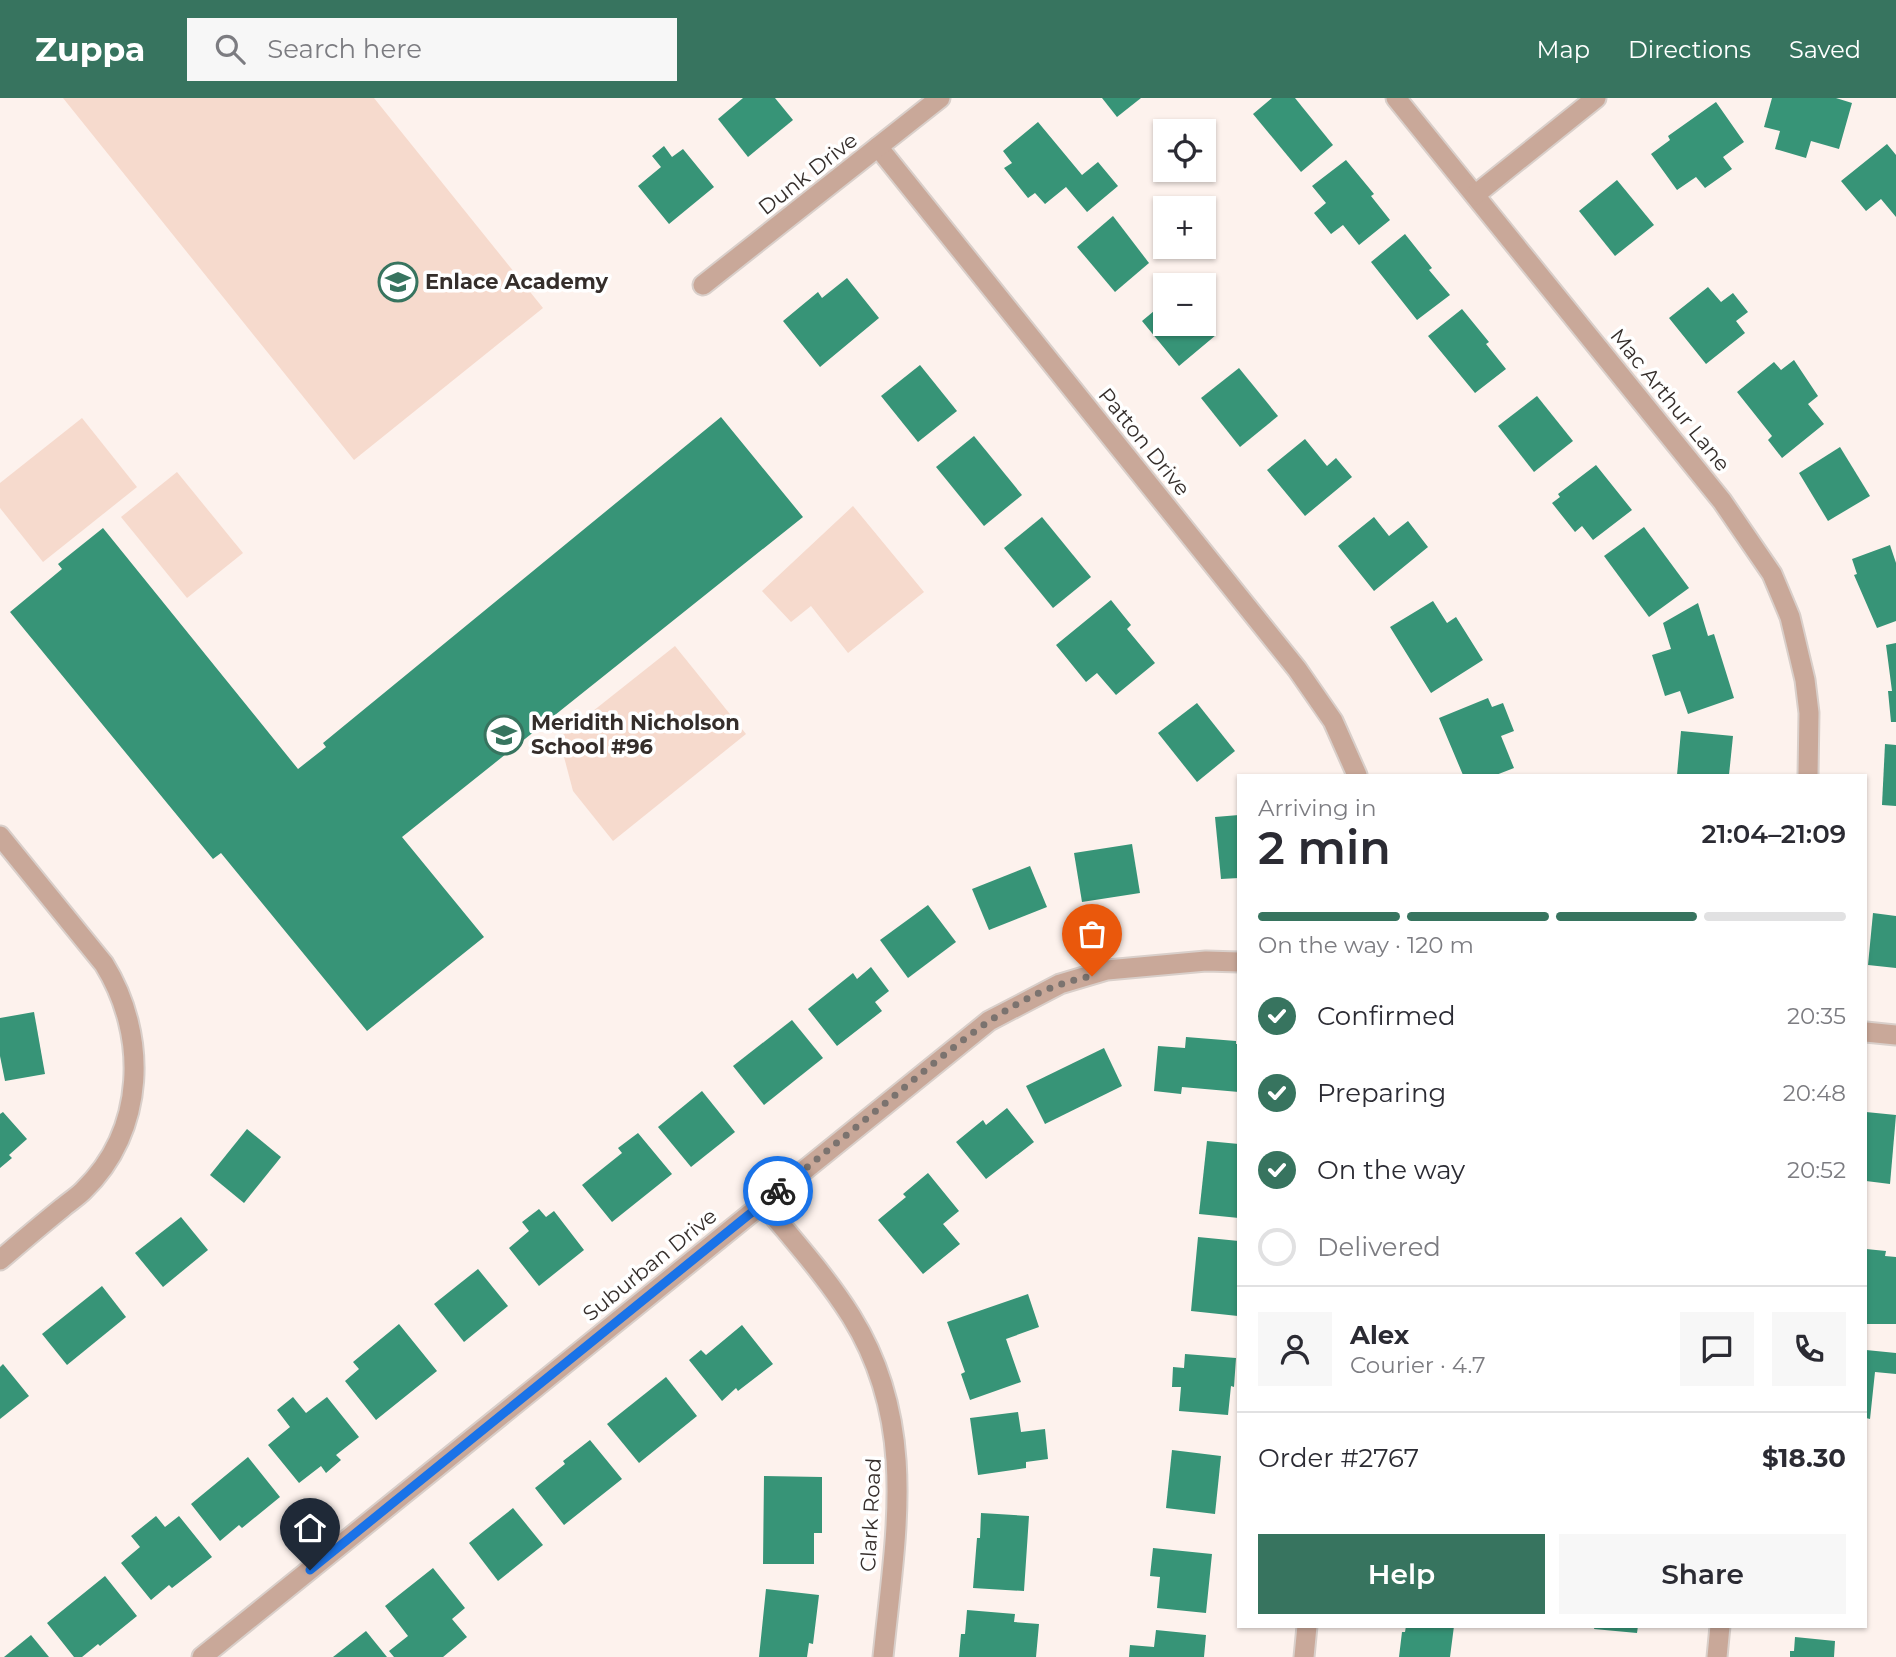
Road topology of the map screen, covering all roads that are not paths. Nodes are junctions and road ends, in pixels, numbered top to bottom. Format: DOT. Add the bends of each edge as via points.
graph roads {
  1 [pos="940,98"];
  2 [pos="1396,98"];
  3 [pos="1596,98"];
  4 [pos="878,148"];
  5 [pos="1475,195"];
  6 [pos="703,285"];
  7 [pos="1357,774"];
  8 [pos="1808,774"];
  9 [pos="0,836"];
  10 [pos="1237,962"];
  11 [pos="1867,1032"];
  12 [pos="1896,1035"];
  13 [pos="763,1203"];
  14 [pos="0,1259"];
  15 [pos="1307,1628"];
  16 [pos="1720,1628"];
  17 [pos="202,1657"];
  18 [pos="883,1657"];
  19 [pos="1304,1657"];
  20 [pos="1717,1657"];
  1 -- 4 [label="street, Dunk Drive"];
  2 -- 5 [label="street, Mac Arthur Lane"];
  3 -- 5 [label="street"];
  4 -- 6 [label="street, Dunk Drive"];
  4 -- 7 [label="street, Patton Drive" via="1297,669 1333,721"];
  5 -- 8 [label="street, Mac Arthur Lane" via="1715,492 1772,574 1790,617 1805,680"];
  9 -- 14 [label="street" via="104,964 133,1036 134,1082 124,1128 101,1168 82,1193"];
  10 -- 13 [label="street, Suburban Drive" via="1115,969 1031,997 976,1030"];
  11 -- 12 [label="street"];
  13 -- 17 [label="street, Suburban Drive"];
  13 -- 18 [label="street, Clark Road" via="848,1311 885,1390 898,1454 898,1501"];
  15 -- 19 [label="street"];
  16 -- 20 [label="street"];
}
